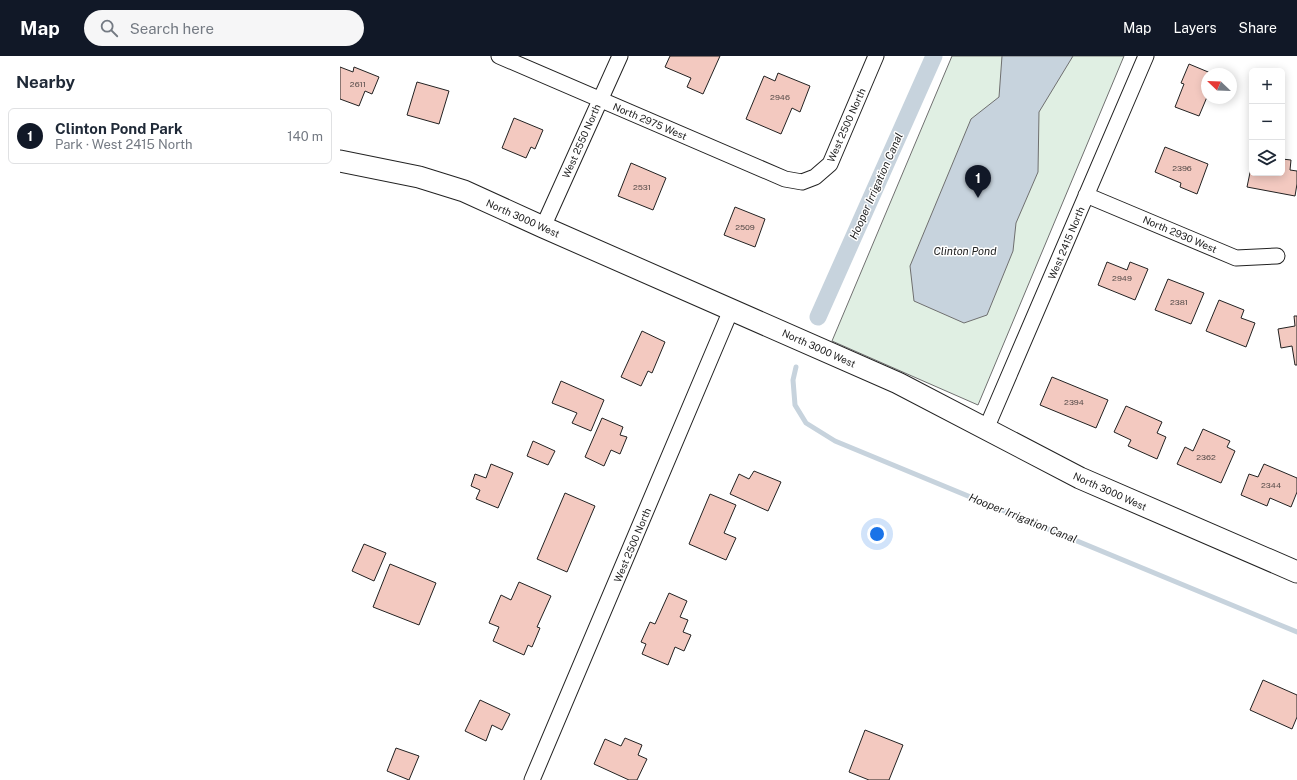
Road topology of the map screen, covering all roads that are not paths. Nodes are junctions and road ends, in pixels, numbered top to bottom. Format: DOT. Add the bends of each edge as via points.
graph roads {
  1 [pos="499,56"];
  2 [pos="620,56"];
  3 [pos="876,56"];
  4 [pos="1146,56"];
  5 [pos="600,99"];
  6 [pos="340,161"];
  7 [pos="802,182"];
  8 [pos="1086,195"];
  9 [pos="543,227"];
  10 [pos="1277,256"];
  11 [pos="731,310"];
  12 [pos="986,429"];
  13 [pos="1293,573"];
  14 [pos="532,780"];
  1 -- 5 [label="street, North 2975 West"];
  2 -- 5 [label="street, West 2550 North"];
  3 -- 7 [label="street, West 2500 North" via="830,164 815,177"];
  4 -- 8 [label="street, West 2415 North"];
  5 -- 7 [label="street, North 2975 West" via="785,179"];
  5 -- 9 [label="street, West 2550 North"];
  6 -- 9 [label="main road, North 3000 West" via="419,178 464,191"];
  8 -- 10 [label="street, North 2930 West" via="1236,258"];
  8 -- 12 [label="street, West 2415 North"];
  9 -- 11 [label="main road, North 3000 West"];
  11 -- 12 [label="main road, North 3000 West" via="898,383"];
  11 -- 14 [label="street, West 2500 North"];
  12 -- 13 [label="main road, North 3000 West" via="1080,478"];
}
